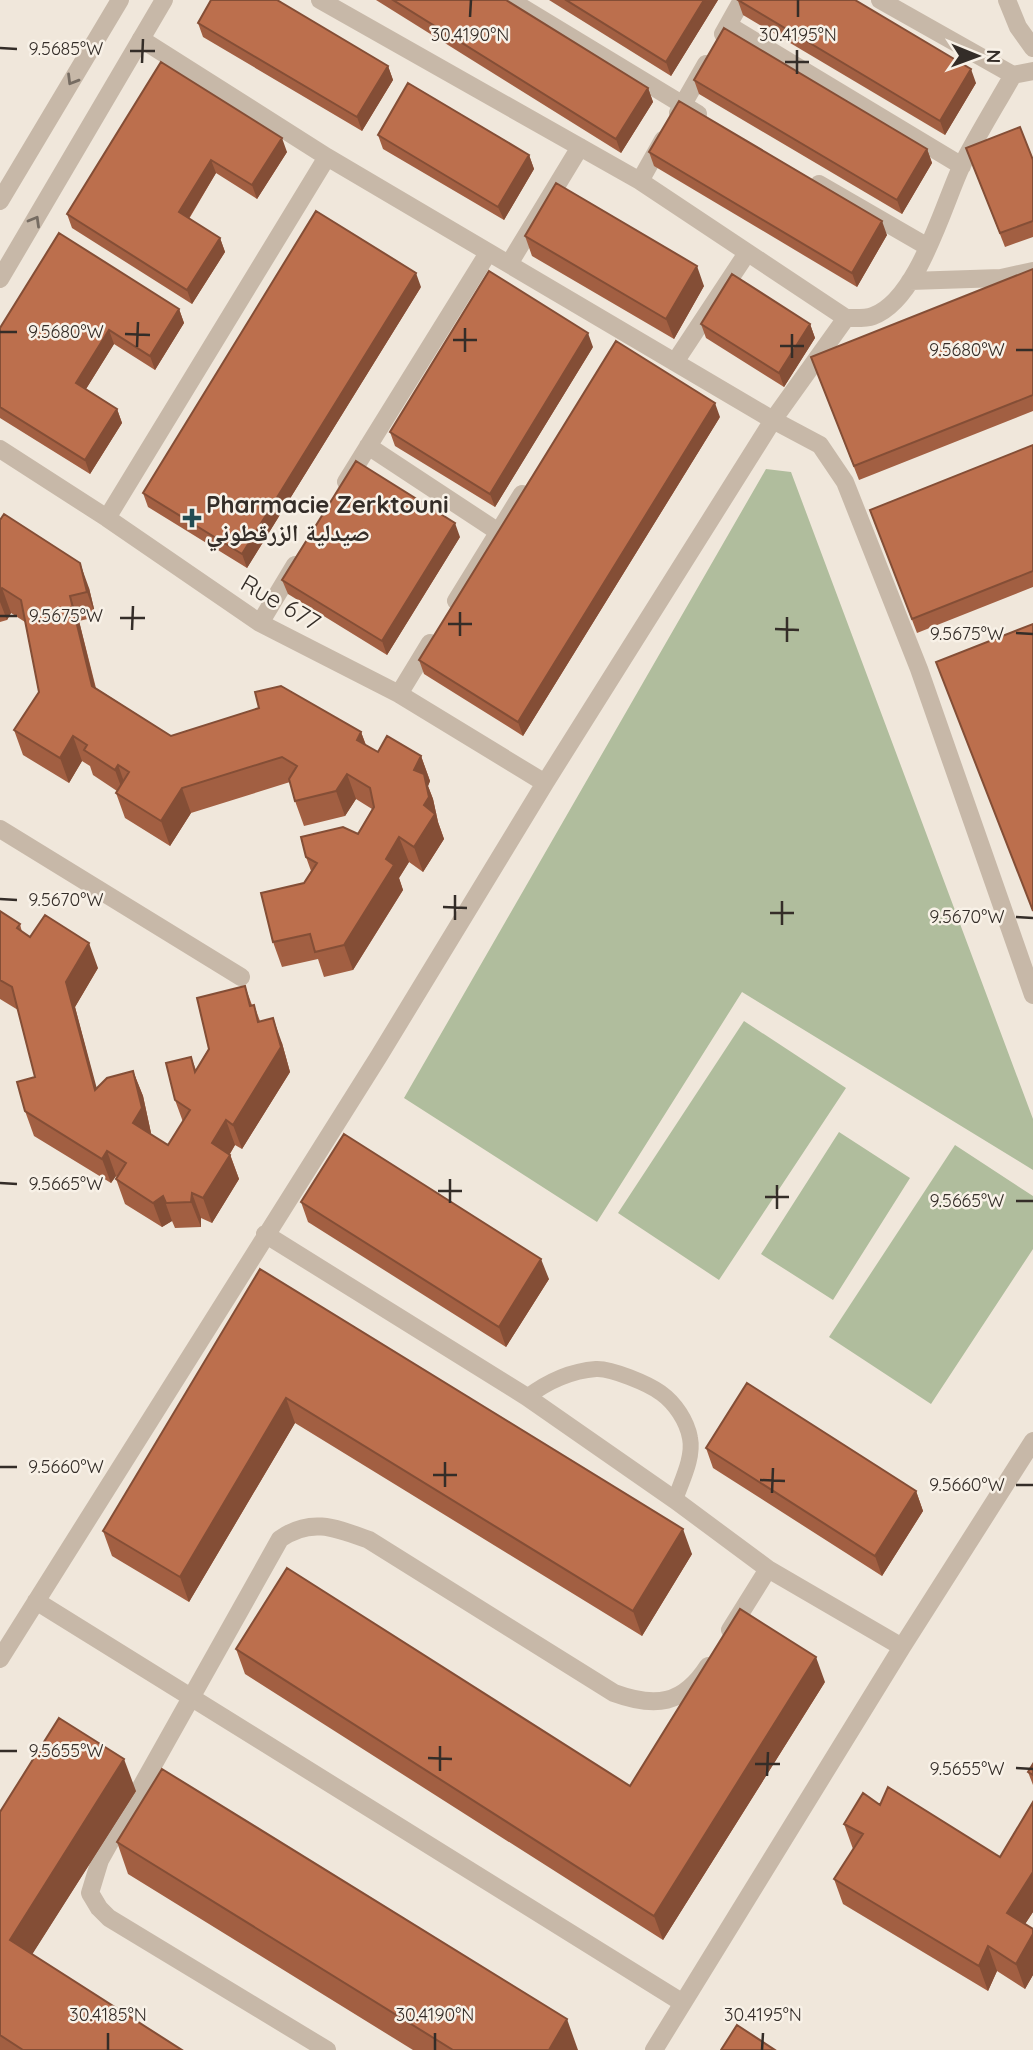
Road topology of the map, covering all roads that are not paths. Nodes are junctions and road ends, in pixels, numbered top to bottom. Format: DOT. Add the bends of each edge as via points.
graph roads {
  1 [pos="120,0"];
  2 [pos="164,0"];
  3 [pos="320,0"];
  4 [pos="510,0"];
  5 [pos="742,0"];
  6 [pos="880,0"];
  7 [pos="1007,0"];
  8 [pos="728,25"];
  9 [pos="141,39"];
  10 [pos="1033,48"];
  11 [pos="1033,71"];
  12 [pos="1013,75"];
  13 [pos="682,105"];
  14 [pos="718,125"];
  15 [pos="580,147"];
  16 [pos="327,157"];
  17 [pos="962,166"];
  18 [pos="799,173"];
  19 [pos="640,181"];
  20 [pos="0,201"];
  21 [pos="928,247"];
  22 [pos="488,253"];
  23 [pos="747,253"];
  24 [pos="509,264"];
  25 [pos="1033,271"];
  26 [pos="0,279"];
  27 [pos="910,281"];
  28 [pos="846,318"];
  29 [pos="675,362"];
  30 [pos="773,420"];
  31 [pos="368,446"];
  32 [pos="0,449"];
  33 [pos="528,485"];
  34 [pos="339,493"];
  35 [pos="107,518"];
  36 [pos="498,531"];
  37 [pos="303,552"];
  38 [pos="260,623"];
  39 [pos="399,694"];
  40 [pos="545,783"];
  41 [pos="0,829"];
  42 [pos="241,977"];
  43 [pos="1032,988"];
  44 [pos="265,1234"];
  45 [pos="527,1397"];
  46 [pos="1033,1441"];
  47 [pos="675,1500"];
  48 [pos="768,1569"];
  49 [pos="36,1601"];
  50 [pos="902,1647"];
  51 [pos="0,1659"];
  52 [pos="189,1698"];
  53 [pos="683,2003"];
  54 [pos="327,2050"];
  55 [pos="654,2050"];
  1 -- 20 [label="street, one-way"];
  2 -- 9 [label="street"];
  3 -- 15 [label="street"];
  4 -- 13 [label="street"];
  5 -- 8 [label="street"];
  6 -- 12 [label="street"];
  7 -- 10 [label="street"];
  8 -- 13 [label="street"];
  8 -- 17 [label="street"];
  9 -- 16 [label="street"];
  26 -- 9 [label="street, one-way"];
  11 -- 12 [label="street"];
  12 -- 17 [label="street"];
  13 -- 14 [label="street"];
  13 -- 19 [label="street"];
  15 -- 19 [label="street"];
  15 -- 24 [label="street"];
  16 -- 22 [label="street"];
  16 -- 35 [label="street"];
  17 -- 21 [label="street"];
  18 -- 21 [label="street"];
  19 -- 23 [label="street"];
  21 -- 27 [label="street"];
  22 -- 24 [label="street"];
  22 -- 31 [label="street"];
  23 -- 28 [label="street"];
  23 -- 29 [label="street"];
  24 -- 29 [label="street" via="624,339"];
  25 -- 27 [label="street" via="1001,278"];
  27 -- 28 [label="street" via="890,305 873,316"];
  28 -- 30 [label="street"];
  29 -- 30 [label="street"];
  30 -- 40 [label="street"];
  30 -- 43 [label="street" via="820,444 867,515 925,666"];
  31 -- 34 [label="street"];
  31 -- 36 [label="street"];
  32 -- 35 [label="street, Rue 677"];
  33 -- 36 [label="street"];
  35 -- 38 [label="street, Rue 677"];
  36 -- 39 [label="street"];
  37 -- 38 [label="street"];
  38 -- 39 [label="street, Rue 677"];
  39 -- 40 [label="street, Rue 677"];
  40 -- 44 [label="street"];
  41 -- 42 [label="street"];
  44 -- 45 [label="street"];
  44 -- 49 [label="street"];
  45 -- 47 [label="street"];
  45 -- 47 [label="lane" via="568,1375 599,1368 661,1393 681,1414 691,1439"];
  46 -- 50 [label="street"];
  47 -- 48 [label="street"];
  48 -- 50 [label="street"];
  48 -- 52 [label="street" via="697,1682 676,1697 639,1702 614,1693 369,1540 314,1525 279,1539"];
  49 -- 51 [label="street"];
  49 -- 52 [label="street"];
  50 -- 53 [label="street"];
  52 -- 53 [label="street"];
  52 -- 54 [label="street" via="100,1860 90,1893 109,1918"];
  53 -- 55 [label="street"];
}
